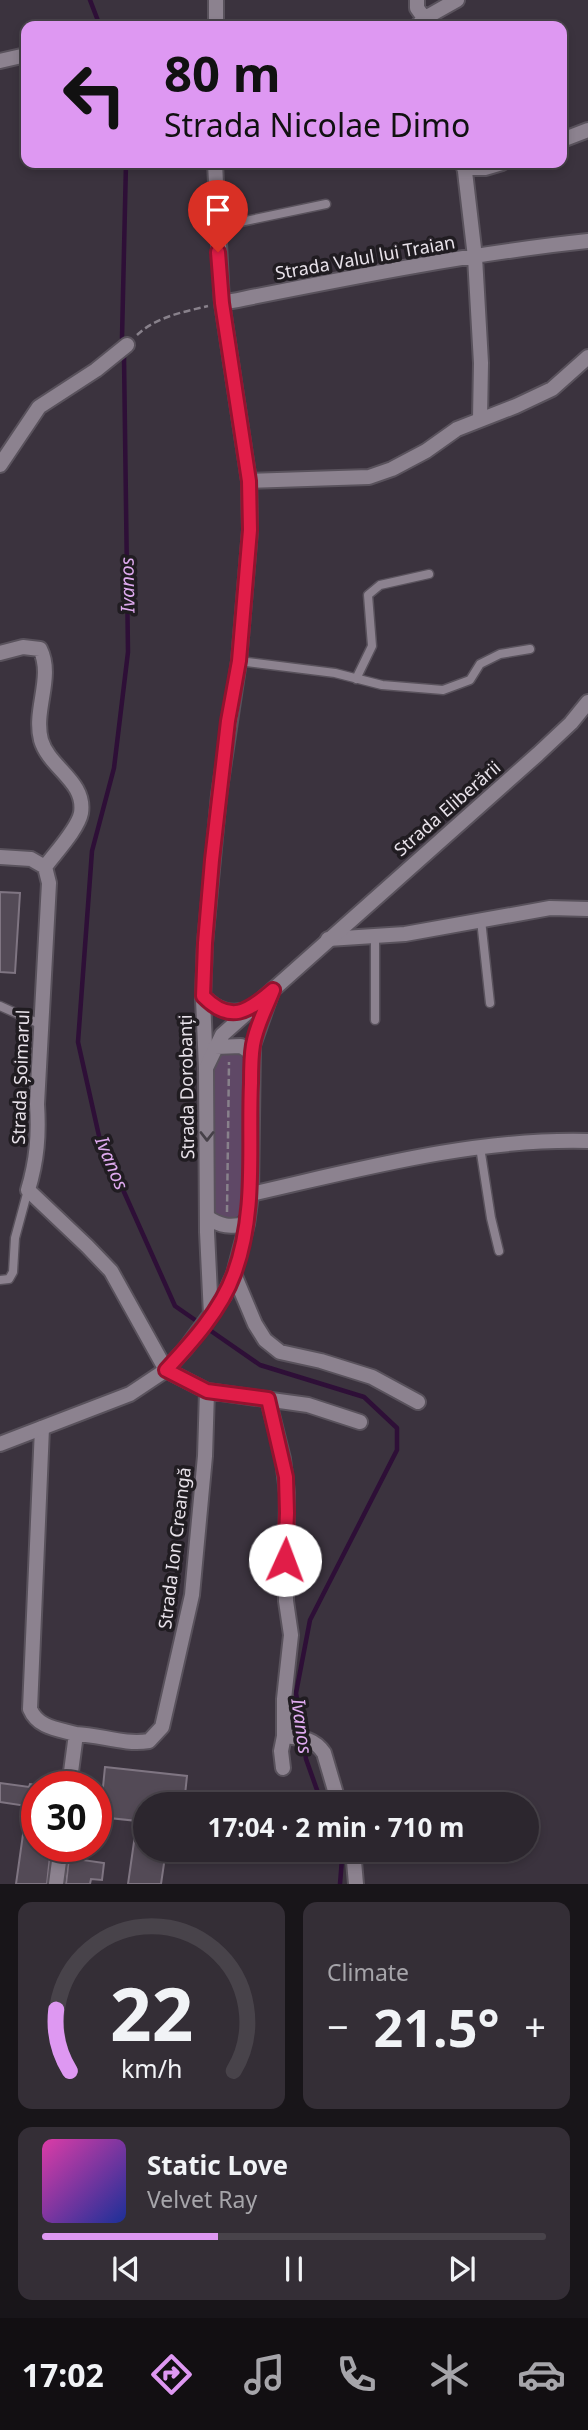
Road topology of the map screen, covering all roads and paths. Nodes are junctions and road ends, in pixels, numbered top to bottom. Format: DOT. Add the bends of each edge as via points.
graph roads {
  1 [pos="216,0"];
  2 [pos="417,0"];
  3 [pos="457,0"];
  4 [pos="216,21"];
  5 [pos="423,21"];
  6 [pos="427,21"];
  7 [pos="21,56"];
  8 [pos="0,61"];
  9 [pos="588,130"];
  10 [pos="567,138"];
  11 [pos="215,168"];
  12 [pos="464,168"];
  13 [pos="326,204"];
  14 [pos="217,227"];
  15 [pos="588,241"];
  16 [pos="475,257"];
  17 [pos="222,303"];
  18 [pos="127,345"];
  19 [pos="588,357"];
  20 [pos="480,419"];
  21 [pos="0,465"];
  22 [pos="249,481"];
  23 [pos="429,575"];
  24 [pos="530,649"];
  25 [pos="0,653"];
  26 [pos="239,661"];
  27 [pos="356,679"];
  28 [pos="588,702"];
  29 [pos="0,857"];
  30 [pos="45,867"];
  31 [pos="588,909"];
  32 [pos="481,920"];
  33 [pos="375,936"];
  34 [pos="328,939"];
  35 [pos="273,990"];
  36 [pos="203,996"];
  37 [pos="490,1003"];
  38 [pos="0,1006"];
  39 [pos="251,1009"];
  40 [pos="375,1020"];
  41 [pos="40,1024"];
  42 [pos="222,1050"];
  43 [pos="252,1053"];
  44 [pos="206,1068"];
  45 [pos="588,1141"];
  46 [pos="480,1147"];
  47 [pos="28,1190"];
  48 [pos="251,1194"];
  49 [pos="206,1217"];
  50 [pos="247,1224"];
  51 [pos="227,1226"];
  52 [pos="499,1251"];
  53 [pos="234,1274"];
  54 [pos="0,1280"];
  55 [pos="211,1315"];
  56 [pos="166,1370"];
  57 [pos="207,1391"];
  58 [pos="268,1399"];
  59 [pos="418,1402"];
  60 [pos="360,1422"];
  61 [pos="42,1428"];
  62 [pos="0,1444"];
  63 [pos="76,1734"];
  64 [pos="294,1737"];
  65 [pos="283,1768"];
  66 [pos="71,1771"];
  67 [pos="335,1792"];
  68 [pos="59,1862"];
  69 [pos="354,1862"];
  70 [pos="56,1884"];
  71 [pos="356,1884"];
  1 -- 4 [label="street"];
  2 -- 5 [label="street"];
  3 -- 6 [label="street"];
  7 -- 8 [label="street"];
  9 -- 10 [label="street"];
  11 -- 14 [label="street, Strada Dorobanți"];
  12 -- 16 [label="street"];
  13 -- 14 [label="lane"];
  14 -- 17 [label="street, Strada Dorobanți"];
  15 -- 16 [label="street, Strada Valul lui Traian"];
  16 -- 17 [label="street, Strada Valul lui Traian"];
  16 -- 20 [label="street"];
  17 -- 18 [label="path" via="172,315 145,327"];
  17 -- 22 [label="street, Strada Dorobanți"];
  18 -- 21 [label="street" via="39,407"];
  19 -- 20 [label="street" via="552,389"];
  20 -- 22 [label="street" via="392,469 369,477"];
  22 -- 26 [label="street, Strada Dorobanți" via="250,530"];
  23 -- 27 [label="lane" via="380,584 368,595 372,646"];
  24 -- 27 [label="lane" via="500,654 480,664 470,680 443,690"];
  25 -- 30 [label="street" via="40,649 45,659 40,737 48,757 77,789 81,802 77,824"];
  26 -- 27 [label="lane"];
  26 -- 36 [label="street, Strada Dorobanți" via="218,808"];
  28 -- 34 [label="street, Strada Eliberării" via="538,754"];
  29 -- 30 [label="street" via="31,859"];
  30 -- 41 [label="street, Strada Șoimarul" via="48,883"];
  31 -- 32 [label="street" via="550,908"];
  32 -- 33 [label="street"];
  32 -- 37 [label="lane"];
  33 -- 34 [label="street"];
  33 -- 40 [label="lane"];
  34 -- 35 [label="street, Strada Eliberării"];
  35 -- 39 [label="street, Strada Eliberării"];
  35 -- 43 [label="street, Strada Eliberării"];
  36 -- 39 [label="street" via="226,1012"];
  36 -- 44 [label="street, Strada Dorobanți"];
  38 -- 41 [label="lane"];
  39 -- 42 [label="street, Strada Eliberării" via="222,1035"];
  41 -- 47 [label="street, Strada Șoimarul" via="39,1133"];
  42 -- 43 [label="street" via="241,1046"];
  42 -- 44 [label="street, Strada Eliberării"];
  42 -- 51 [label="path"];
  43 -- 48 [label="street, Strada Eliberării"];
  44 -- 49 [label="street, Strada Dorobanți, one-way"];
  45 -- 46 [label="street"];
  46 -- 48 [label="street"];
  46 -- 52 [label="lane"];
  47 -- 54 [label="lane" via="15,1238 13,1272 9,1279"];
  47 -- 56 [label="street" via="111,1271"];
  48 -- 50 [label="street, Strada Eliberării"];
  49 -- 51 [label="street"];
  49 -- 55 [label="street, Strada Dorobanți"];
  50 -- 51 [label="street"];
  50 -- 53 [label="street, Strada Eliberării"];
  53 -- 55 [label="street, Strada Eliberării"];
  53 -- 59 [label="street" via="255,1324 280,1352 372,1377"];
  55 -- 56 [label="street"];
  56 -- 57 [label="street"];
  56 -- 61 [label="street" via="130,1394"];
  57 -- 58 [label="street"];
  57 -- 63 [label="street, Strada Ion Creangă" via="192,1595 162,1727 149,1741 131,1744"];
  58 -- 60 [label="street" via="308,1405"];
  58 -- 64 [label="street" via="287,1493 286,1601 291,1635 284,1699"];
  61 -- 62 [label="street"];
  61 -- 63 [label="street, Strada Ion Creangă" via="30,1709 43,1725"];
  63 -- 66 [label="street"];
  64 -- 65 [label="street" via="281,1751"];
  64 -- 67 [label="street" via="313,1741 324,1753"];
  68 -- 70 [label="street"];
  69 -- 71 [label="street"];
}
